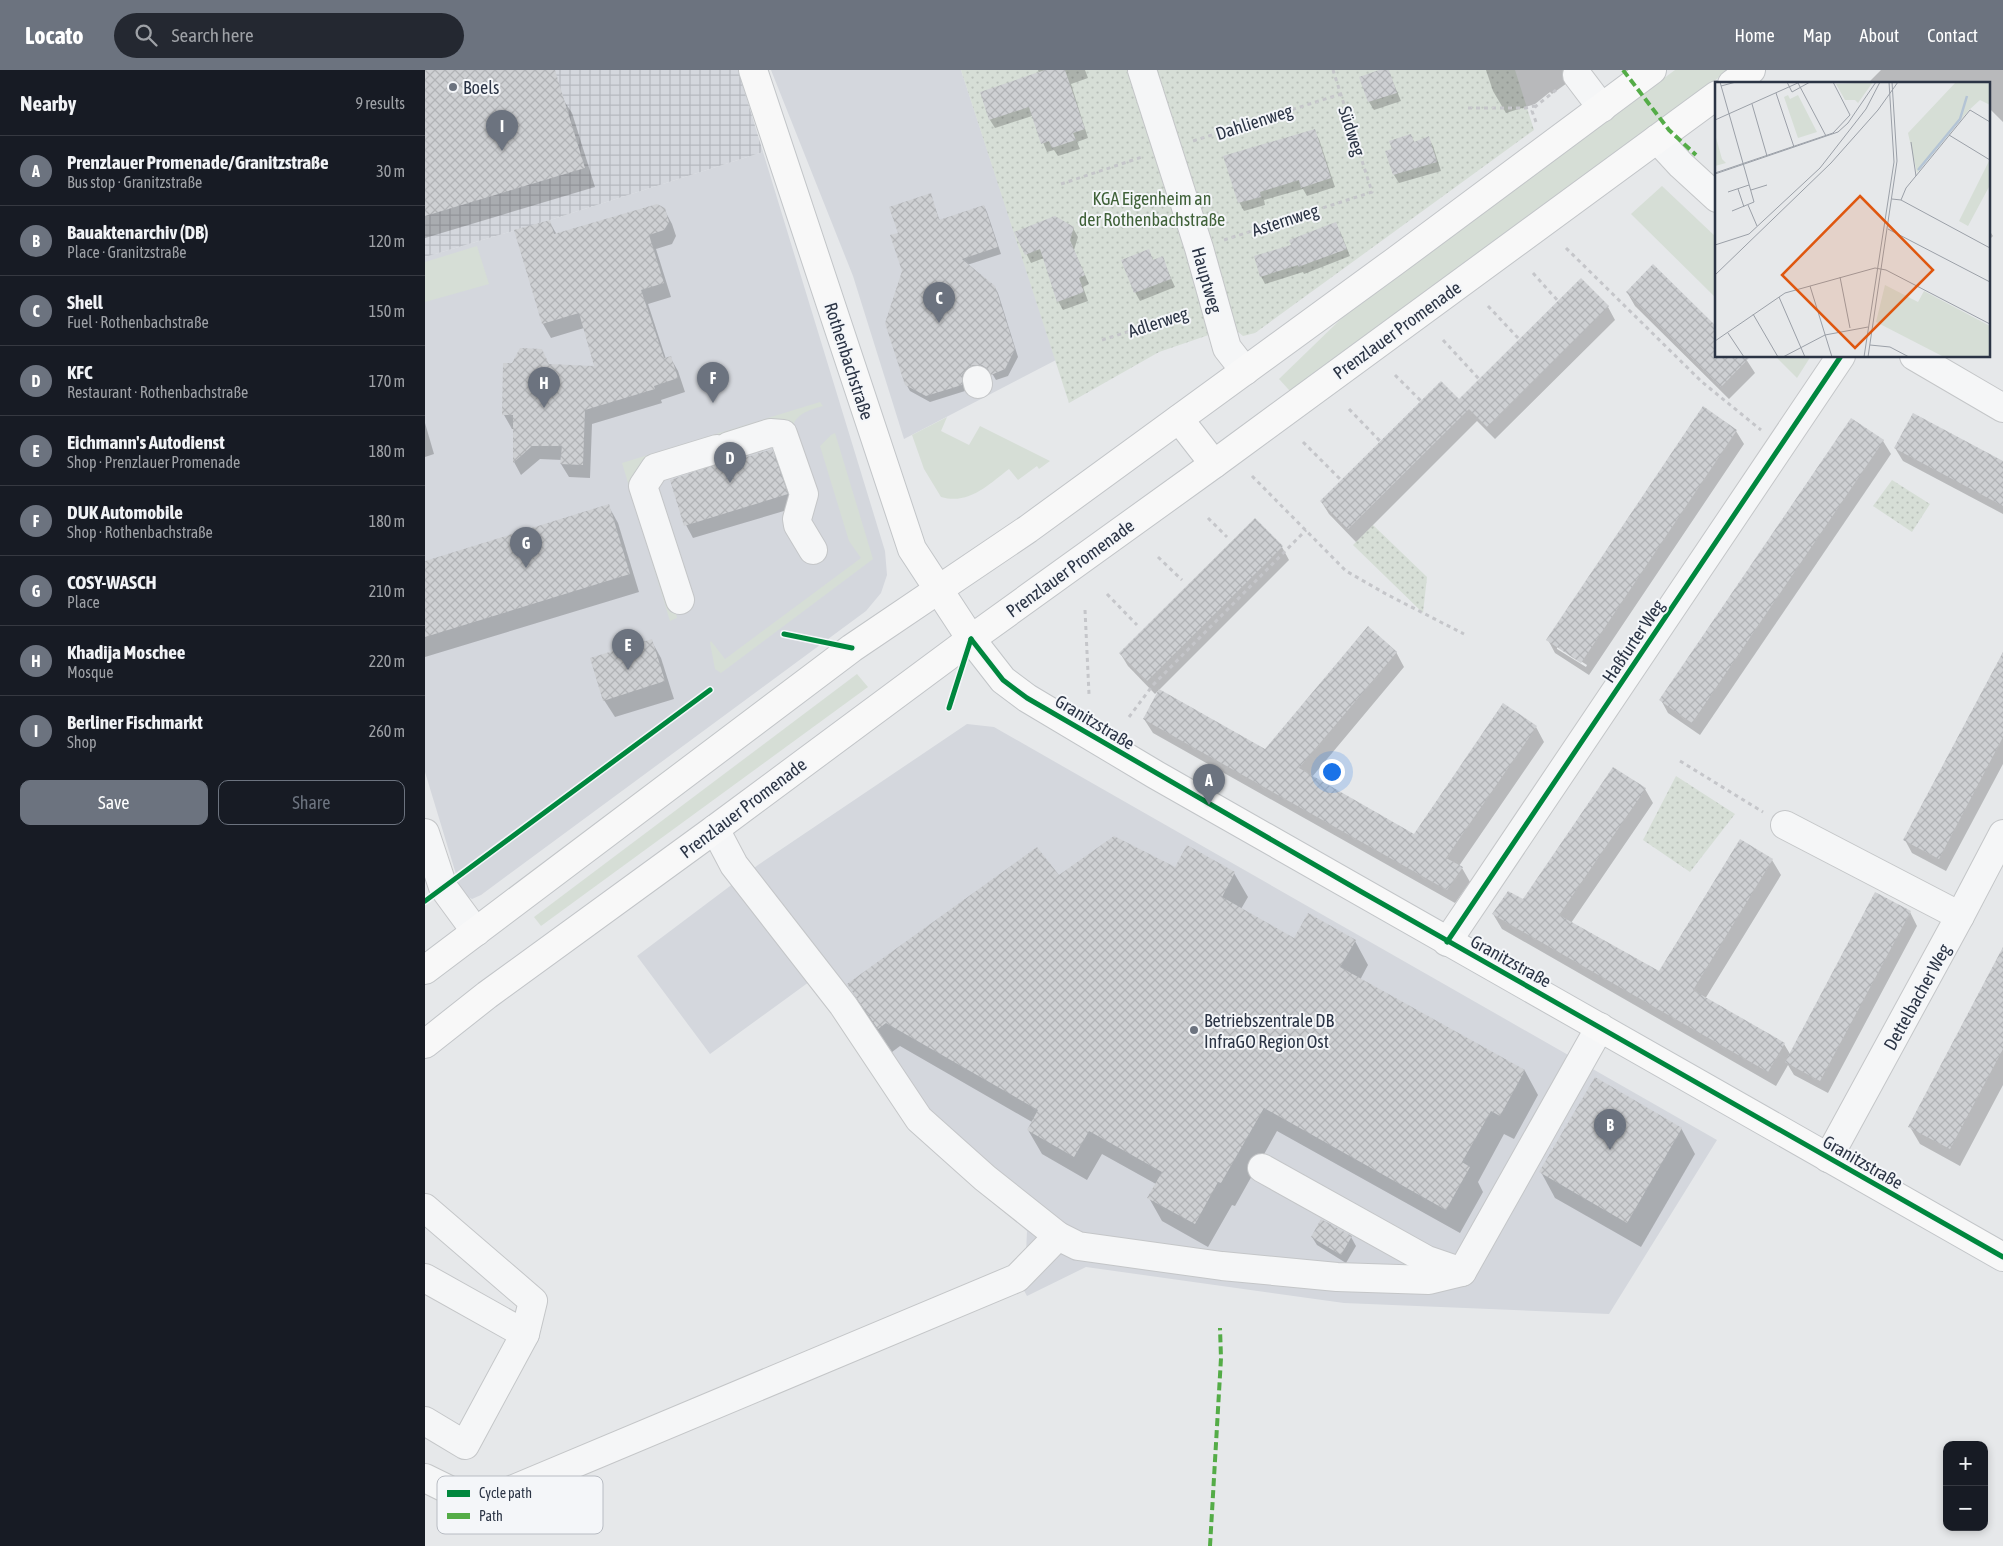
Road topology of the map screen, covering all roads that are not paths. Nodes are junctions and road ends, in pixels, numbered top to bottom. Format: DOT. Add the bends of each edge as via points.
graph roads {
  1 [pos="753,70"];
  2 [pos="1142,70"];
  3 [pos="1652,70"];
  4 [pos="1751,70"];
  5 [pos="1577,75"];
  6 [pos="1735,82"];
  7 [pos="1715,96"];
  8 [pos="1602,108"];
  9 [pos="1657,139"];
  10 [pos="1715,196"];
  11 [pos="1840,358"];
  12 [pos="1917,358"];
  13 [pos="1245,371"];
  14 [pos="2003,408"];
  15 [pos="1179,419"];
  16 [pos="1214,464"];
  17 [pos="813,550"];
  18 [pos="938,590"];
  19 [pos="680,600"];
  20 [pos="971,639"];
  21 [pos="1775,819"];
  22 [pos="715,829"];
  23 [pos="425,833"];
  24 [pos="2003,834"];
  25 [pos="1960,916"];
  26 [pos="476,932"];
  27 [pos="1447,942"];
  28 [pos="425,970"];
  29 [pos="1600,1027"];
  30 [pos="425,1044"];
  31 [pos="1827,1158"];
  32 [pos="1262,1168"];
  33 [pos="425,1208"];
  34 [pos="1058,1236"];
  35 [pos="2003,1257"];
  36 [pos="1462,1272"];
  37 [pos="425,1278"];
  38 [pos="525,1334"];
  39 [pos="425,1421"];
  40 [pos="545,1476"];
  41 [pos="425,1478"];
  42 [pos="437,1484"];
  1 -- 18 [label="main road, Rothenbachstraße" via="912,549"];
  2 -- 13 [label="street, Hauptweg" via="1227,348"];
  3 -- 8 [label="main road"];
  4 -- 6 [label="main road"];
  5 -- 8 [label="street"];
  7 -- 9 [label="main road, Prenzlauer Promenade"];
  8 -- 13 [label="main road"];
  9 -- 10 [label="street"];
  9 -- 16 [label="main road, Prenzlauer Promenade"];
  11 -- 27 [label="street, Haßfurter Weg"];
  12 -- 14 [label="street"];
  13 -- 15 [label="main road"];
  15 -- 16 [label="main road"];
  15 -- 18 [label="main road"];
  16 -- 20 [label="main road, Prenzlauer Promenade"];
  17 -- 19 [label="street" via="798,525 804,494 783,434 770,433 655,468 643,486"];
  18 -- 20 [label="main road, Rothenbachstraße"];
  18 -- 26 [label="main road" via="852,648"];
  20 -- 22 [label="main road, Prenzlauer Promenade"];
  20 -- 27 [label="main road, Granitzstraße" via="1003,680 1027,698"];
  21 -- 25 [label="street"];
  22 -- 30 [label="main road, Prenzlauer Promenade"];
  22 -- 34 [label="street" via="734,865 843,1005 919,1119 985,1178"];
  23 -- 26 [label="street" via="443,887"];
  24 -- 25 [label="street, Dettelbacher Weg"];
  25 -- 31 [label="street, Dettelbacher Weg"];
  26 -- 28 [label="main road"];
  27 -- 29 [label="main road, Granitzstraße"];
  29 -- 31 [label="main road, Granitzstraße"];
  29 -- 36 [label="street"];
  31 -- 35 [label="main road, Granitzstraße"];
  32 -- 36 [label="street" via="1427,1260"];
  33 -- 38 [label="street" via="533,1301"];
  34 -- 36 [label="street" via="1078,1246 1222,1266 1337,1277 1429,1280"];
  34 -- 40 [label="street" via="1017,1278"];
  37 -- 38 [label="street"];
  38 -- 39 [label="street" via="465,1446"];
  41 -- 42 [label="street"];
}
